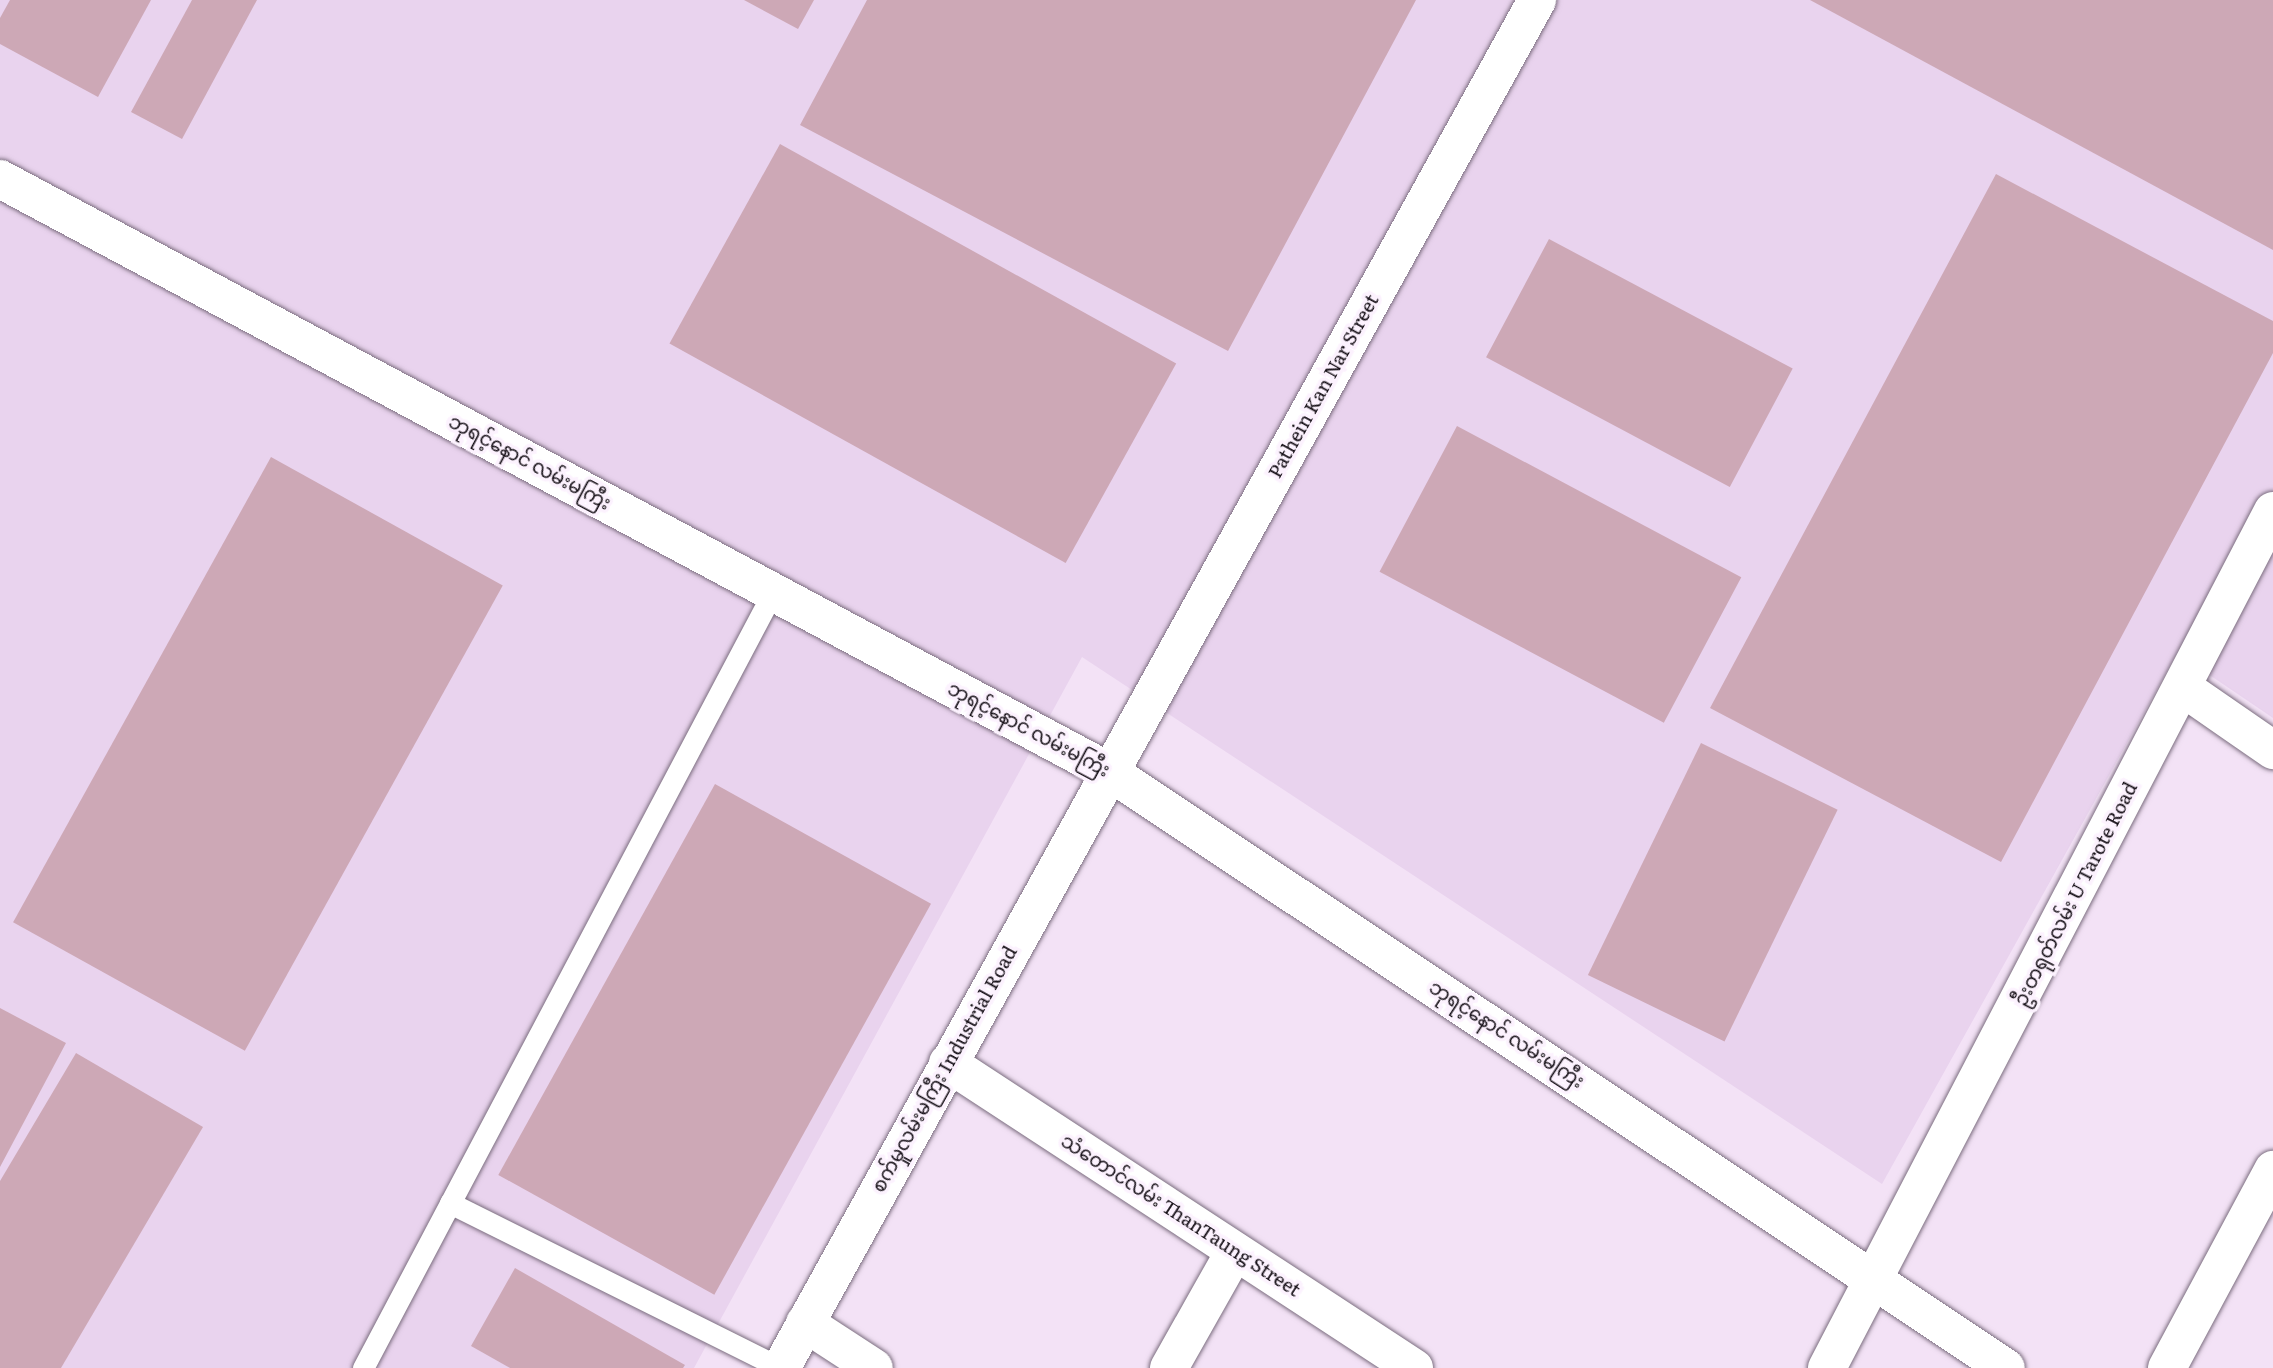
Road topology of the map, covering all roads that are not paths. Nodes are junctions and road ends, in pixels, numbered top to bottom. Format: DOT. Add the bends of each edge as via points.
graph roads {
  1 [pos="1537,0"];
  2 [pos="0,179"];
  3 [pos="2273,511"];
  4 [pos="774,592"];
  5 [pos="2182,687"];
  6 [pos="2273,750"];
  7 [pos="1108,771"];
  8 [pos="948,1063"];
  9 [pos="2273,1170"];
  10 [pos="450,1203"];
  11 [pos="1235,1251"];
  12 [pos="1877,1277"];
  13 [pos="805,1323"];
  14 [pos="363,1368"];
  15 [pos="781,1368"];
  16 [pos="874,1368"];
  17 [pos="1169,1368"];
  18 [pos="1414,1368"];
  19 [pos="1827,1368"];
  20 [pos="2006,1368"];
  21 [pos="2166,1368"];
  1 -- 7 [label="street, Pathein Kan Nar Street"];
  2 -- 4 [label="street, ဘုရင့်နောင် လမ်းမကြီး"];
  3 -- 5 [label="street, ဦးတရုတ်လမ်း U Tarote Road"];
  4 -- 7 [label="street, ဘုရင့်နောင် လမ်းမကြီး"];
  4 -- 10 [label="lane"];
  5 -- 6 [label="street"];
  5 -- 12 [label="street, ဦးတရုတ်လမ်း U Tarote Road"];
  7 -- 8 [label="street, စက်မှုလမ်းမကြီး Industrial Road"];
  7 -- 12 [label="street, ဘုရင့်နောင် လမ်းမကြီး"];
  8 -- 11 [label="street, သံတောင်လမ်း ThanTaung Street"];
  8 -- 13 [label="street, စက်မှုလမ်းမကြီး Industrial Road"];
  9 -- 21 [label="street"];
  10 -- 14 [label="lane"];
  10 -- 15 [label="lane"];
  11 -- 17 [label="street"];
  11 -- 18 [label="street, သံတောင်လမ်း ThanTaung Street"];
  12 -- 19 [label="street, ဦးတရုတ်လမ်း U Tarote Road"];
  12 -- 20 [label="street, ဘုရင့်နောင် လမ်းမကြီး"];
  13 -- 15 [label="street, စက်မှုလမ်းမကြီး Industrial Road"];
  13 -- 16 [label="street"];
}
